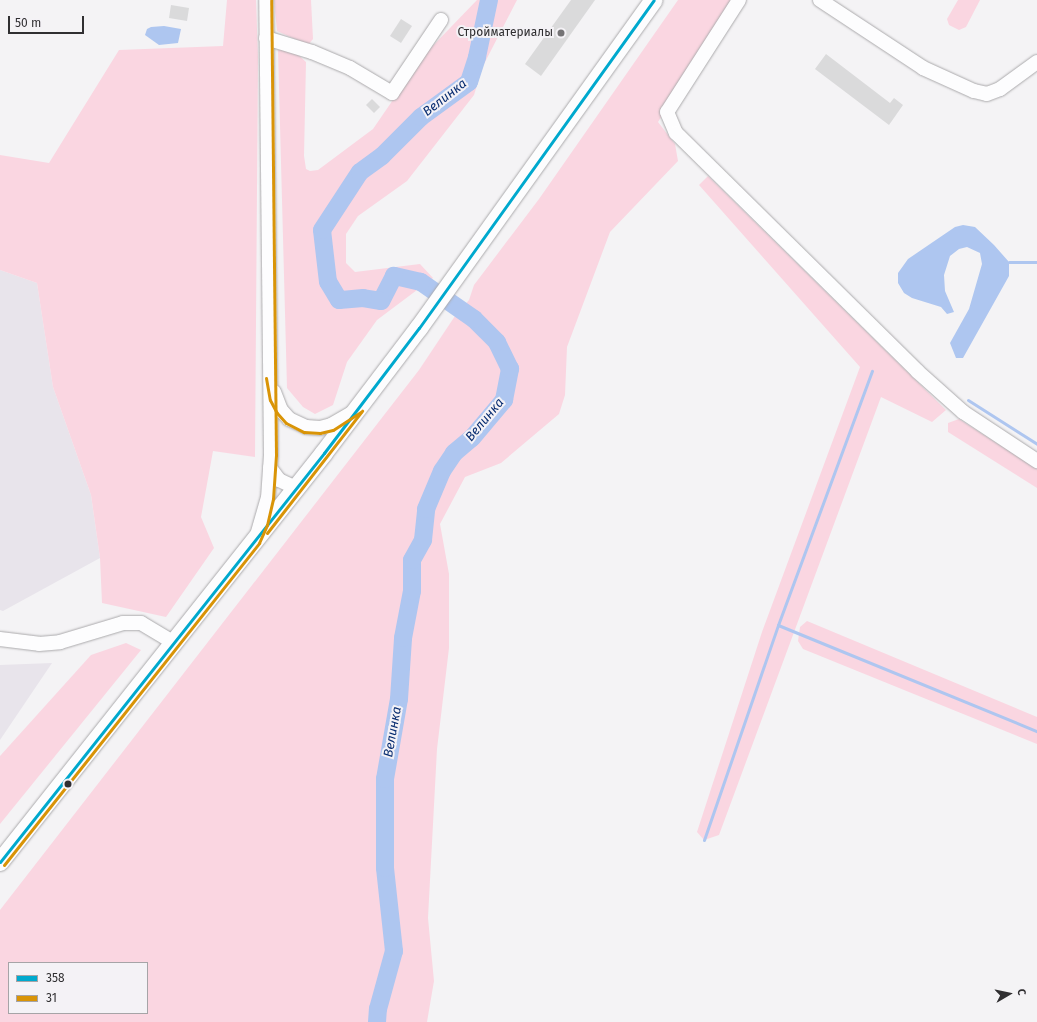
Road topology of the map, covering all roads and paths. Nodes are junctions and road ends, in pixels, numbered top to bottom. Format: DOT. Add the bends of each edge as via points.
graph roads {
  1 [pos="266,0"];
  2 [pos="654,0"];
  3 [pos="740,0"];
  4 [pos="820,0"];
  5 [pos="441,20"];
  6 [pos="266,38"];
  7 [pos="1037,62"];
  8 [pos="271,383"];
  9 [pos="358,408"];
  10 [pos="306,427"];
  11 [pos="324,453"];
  12 [pos="1037,461"];
  13 [pos="270,468"];
  14 [pos="296,488"];
  15 [pos="255,540"];
  16 [pos="0,639"];
  17 [pos="174,643"];
  18 [pos="0,862"];
  1 -- 6 [label="street"];
  2 -- 9 [label="main road" via="457,276"];
  3 -- 12 [label="street" via="667,112 676,133 916,371 963,412"];
  4 -- 7 [label="street" via="923,68 974,91 987,94 1000,89"];
  5 -- 6 [label="street" via="392,93 338,63"];
  6 -- 8 [label="street"];
  8 -- 10 [label="street" via="281,410 289,418"];
  8 -- 13 [label="street"];
  9 -- 10 [label="street" via="331,425 320,428"];
  9 -- 11 [label="main road"];
  10 -- 11 [label="street" via="321,437"];
  11 -- 14 [label="main road"];
  13 -- 14 [label="street" via="279,480"];
  13 -- 15 [label="street" via="265,512"];
  14 -- 15 [label="main road"];
  15 -- 17 [label="main road"];
  16 -- 17 [label="street" via="38,644 60,642 123,623 141,623"];
  17 -- 18 [label="main road"];
}
